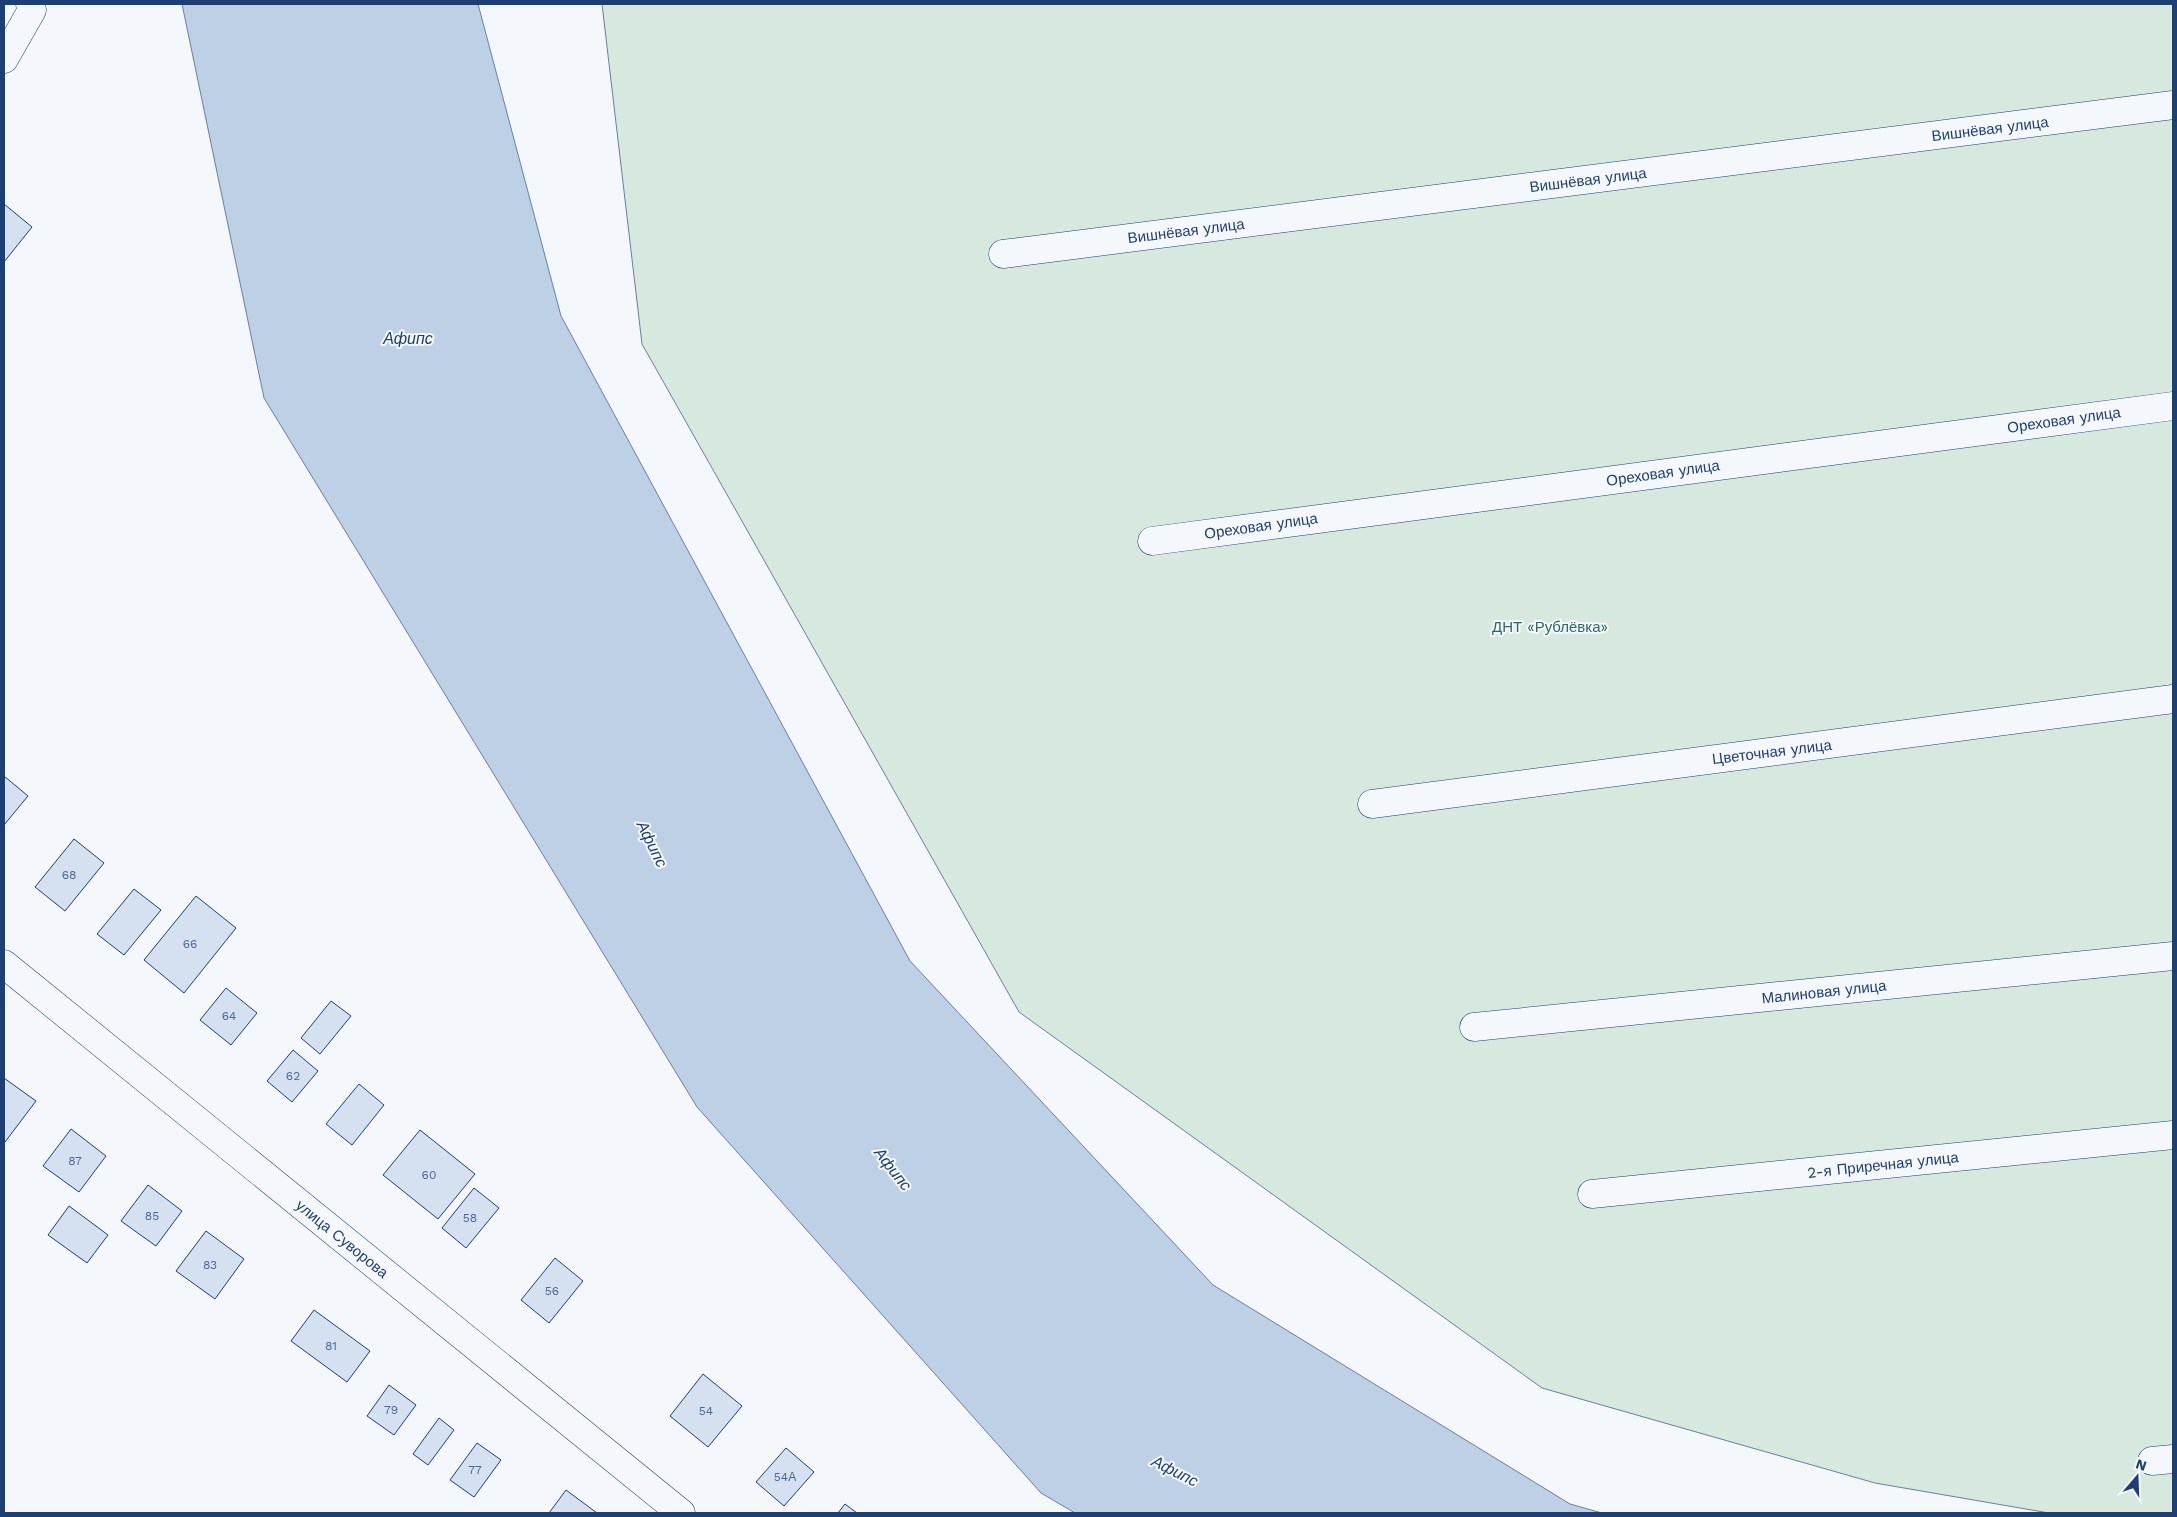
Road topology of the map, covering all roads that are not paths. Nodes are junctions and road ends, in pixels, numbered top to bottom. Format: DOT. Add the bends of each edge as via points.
graph roads {
  1 [pos="30,4"];
  2 [pos="4,58"];
  3 [pos="2173,105"];
  4 [pos="1003,254"];
  5 [pos="2173,406"];
  6 [pos="1152,541"];
  7 [pos="2173,699"];
  8 [pos="1372,804"];
  9 [pos="2173,956"];
  10 [pos="4,964"];
  11 [pos="1474,1027"];
  12 [pos="2173,1135"];
  13 [pos="1592,1194"];
  14 [pos="681,1513"];
  1 -- 2 [label="street" via="32,10"];
  3 -- 4 [label="street, Вишнёвая улица"];
  5 -- 6 [label="street, Ореховая улица"];
  7 -- 8 [label="street, Цветочная улица"];
  9 -- 11 [label="street, Малиновая улица"];
  10 -- 14 [label="street, улица Суворова"];
  12 -- 13 [label="street, 2-я Приречная улица"];
}
